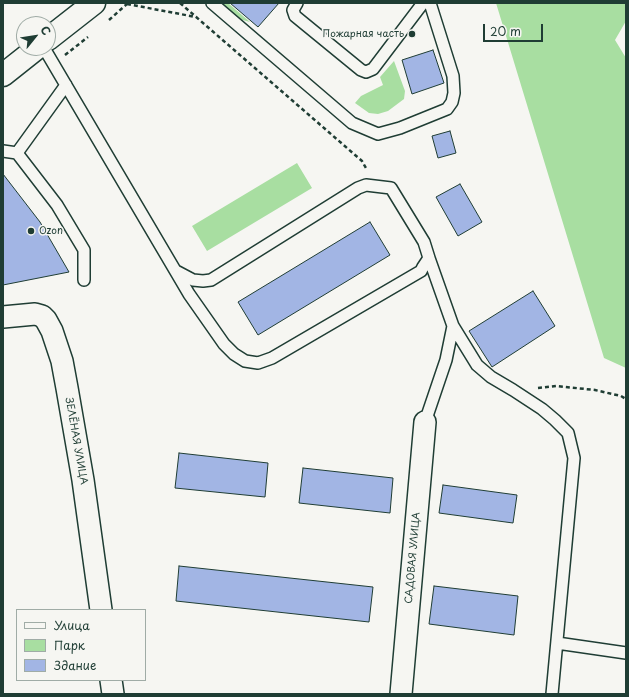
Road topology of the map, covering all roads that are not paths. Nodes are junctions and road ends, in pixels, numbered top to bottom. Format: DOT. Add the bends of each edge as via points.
graph roads {
  1 [pos="94,3"];
  2 [pos="212,3"];
  3 [pos="297,3"];
  4 [pos="422,3"];
  5 [pos="430,3"];
  6 [pos="56,33"];
  7 [pos="27,56"];
  8 [pos="49,56"];
  9 [pos="3,74"];
  10 [pos="66,85"];
  11 [pos="3,151"];
  12 [pos="17,153"];
  13 [pos="429,258"];
  14 [pos="176,271"];
  15 [pos="84,280"];
  16 [pos="3,317"];
  17 [pos="453,326"];
  18 [pos="425,422"];
  19 [pos="101,609"];
  20 [pos="557,643"];
  21 [pos="626,653"];
  22 [pos="111,681"];
  23 [pos="113,694"];
  24 [pos="400,694"];
  25 [pos="552,694"];
  1 -- 6 [label="street"];
  2 -- 5 [label="lane" via="352,123 378,134 447,109 452,102 453,76"];
  3 -- 4 [label="lane" via="293,10 295,16 366,72 373,69"];
  7 -- 9 [label="street"];
  8 -- 10 [label="lane"];
  10 -- 12 [label="lane"];
  10 -- 14 [label="lane"];
  11 -- 12 [label="lane"];
  12 -- 15 [label="lane" via="57,206 84,250"];
  13 -- 14 [label="lane" via="424,242 391,188 366,185 211,280 193,280"];
  13 -- 14 [label="lane" via="421,272 272,358 258,363 245,361 224,344"];
  13 -- 17 [label="lane"];
  16 -- 19 [label="street, ЗЕЛЁНАЯ УЛИЦА" via="35,314 42,316 57,346 62,361 80,464"];
  17 -- 18 [label="lane" via="446,360"];
  17 -- 20 [label="lane" via="477,365 491,378 556,420 568,433 574,458"];
  18 -- 24 [label="street, САДОВАЯ УЛИЦА"];
  20 -- 21 [label="lane"];
  20 -- 25 [label="lane"];
  22 -- 23 [label="street"];
}
